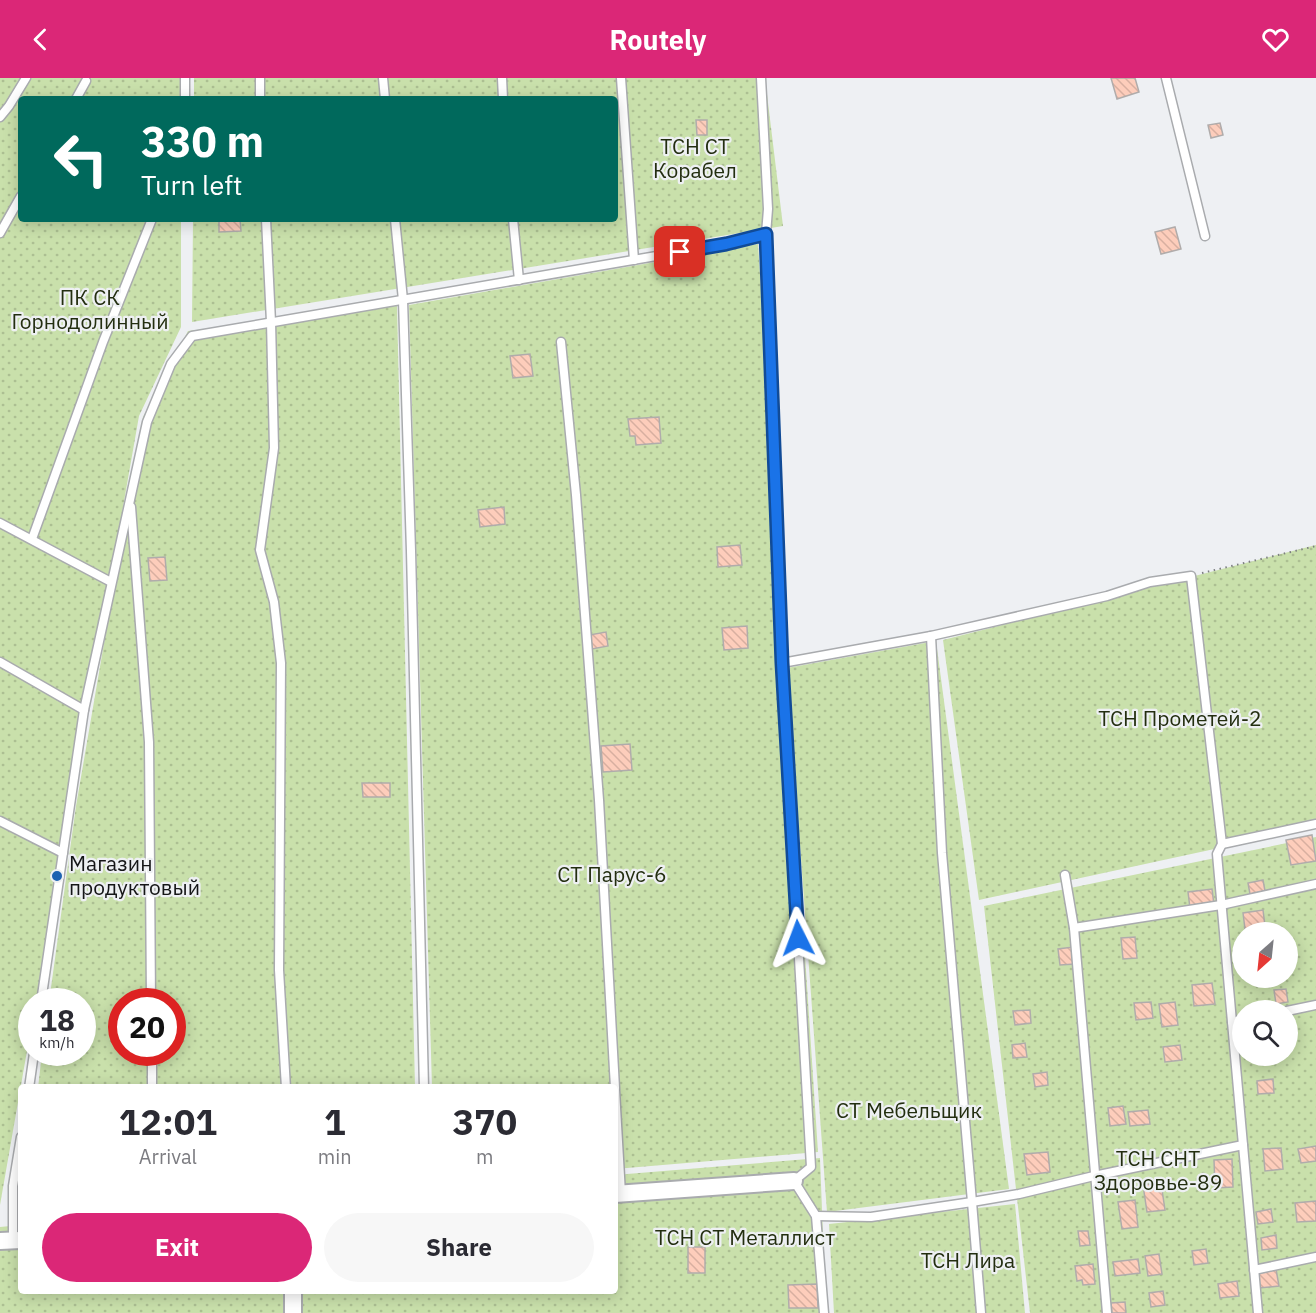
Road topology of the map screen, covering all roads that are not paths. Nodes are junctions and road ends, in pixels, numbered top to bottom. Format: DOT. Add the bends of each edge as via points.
graph roads {
  1 [pos="26,78"];
  2 [pos="185,78"];
  3 [pos="260,78"];
  4 [pos="384,78"];
  5 [pos="502,78"];
  6 [pos="621,78"];
  7 [pos="761,78"];
  8 [pos="1166,78"];
  9 [pos="86,81"];
  10 [pos="78,96"];
  11 [pos="185,96"];
  12 [pos="260,96"];
  13 [pos="385,96"];
  14 [pos="503,96"];
  15 [pos="0,117"];
  16 [pos="18,201"];
  17 [pos="151,222"];
  18 [pos="266,222"];
  19 [pos="395,222"];
  20 [pos="513,222"];
  21 [pos="0,233"];
  22 [pos="766,234"];
  23 [pos="1205,236"];
  24 [pos="634,260"];
  25 [pos="519,280"];
  26 [pos="403,300"];
  27 [pos="271,322"];
  28 [pos="561,342"];
  29 [pos="130,498"];
  30 [pos="0,523"];
  31 [pos="32,539"];
  32 [pos="111,582"];
  33 [pos="931,636"];
  34 [pos="0,662"];
  35 [pos="782,663"];
  36 [pos="84,710"];
  37 [pos="0,821"];
  38 [pos="1316,824"];
  39 [pos="1222,844"];
  40 [pos="63,853"];
  41 [pos="1065,875"];
  42 [pos="1316,884"];
  43 [pos="1221,905"];
  44 [pos="1074,928"];
  45 [pos="43,988"];
  46 [pos="151,988"];
  47 [pos="1316,1005"];
  48 [pos="1298,1009"];
  49 [pos="1232,1022"];
  50 [pos="32,1066"];
  51 [pos="152,1066"];
  52 [pos="1236,1066"];
  53 [pos="30,1084"];
  54 [pos="152,1084"];
  55 [pos="286,1084"];
  56 [pos="424,1084"];
  57 [pos="615,1084"];
  58 [pos="1243,1145"];
  59 [pos="18,1155"];
  60 [pos="1094,1176"];
  61 [pos="794,1181"];
  62 [pos="618,1194"];
  63 [pos="972,1202"];
  64 [pos="816,1216"];
  65 [pos="11,1240"];
  66 [pos="1316,1257"];
  67 [pos="1254,1270"];
  68 [pos="293,1294"];
  69 [pos="293,1313"];
  70 [pos="824,1313"];
  71 [pos="981,1313"];
  72 [pos="1107,1313"];
  73 [pos="1258,1313"];
  1 -- 15 [label="lane"];
  2 -- 11 [label="lane"];
  3 -- 12 [label="lane"];
  4 -- 13 [label="lane"];
  5 -- 14 [label="lane"];
  6 -- 24 [label="lane"];
  7 -- 22 [label="lane"];
  8 -- 23 [label="lane"];
  9 -- 10 [label="lane"];
  16 -- 21 [label="lane"];
  17 -- 31 [label="lane"];
  18 -- 27 [label="lane"];
  19 -- 26 [label="lane"];
  20 -- 25 [label="lane"];
  22 -- 24 [label="lane"];
  22 -- 35 [label="lane"];
  24 -- 25 [label="lane"];
  25 -- 26 [label="lane"];
  26 -- 27 [label="lane"];
  26 -- 56 [label="lane"];
  27 -- 29 [label="lane" via="192,336 171,364 147,422"];
  27 -- 55 [label="lane" via="274,448 260,550 274,602 281,663 279,970"];
  28 -- 57 [label="lane" via="599,800"];
  29 -- 32 [label="lane"];
  29 -- 46 [label="lane" via="149,742"];
  30 -- 31 [label="lane"];
  31 -- 32 [label="lane"];
  32 -- 36 [label="lane"];
  33 -- 35 [label="lane"];
  33 -- 39 [label="lane" via="1107,596 1150,582 1191,576"];
  33 -- 63 [label="lane" via="942,853"];
  34 -- 36 [label="lane"];
  35 -- 61 [label="lane" via="811,1167"];
  36 -- 40 [label="lane"];
  37 -- 40 [label="lane"];
  38 -- 39 [label="lane"];
  39 -- 43 [label="lane" via="1217,854"];
  40 -- 45 [label="lane"];
  41 -- 44 [label="lane"];
  42 -- 43 [label="lane"];
  43 -- 44 [label="lane"];
  43 -- 49 [label="lane"];
  44 -- 60 [label="lane"];
  47 -- 48 [label="lane"];
  50 -- 53 [label="lane"];
  51 -- 54 [label="lane"];
  52 -- 58 [label="lane"];
  58 -- 60 [label="lane"];
  58 -- 67 [label="lane"];
  59 -- 65 [label="lane"];
  60 -- 63 [label="lane"];
  60 -- 72 [label="lane"];
  61 -- 62 [label="street"];
  61 -- 64 [label="lane"];
  63 -- 64 [label="lane" via="871,1217"];
  63 -- 71 [label="lane"];
  64 -- 70 [label="lane"];
  66 -- 67 [label="lane"];
  67 -- 73 [label="lane"];
  68 -- 69 [label="street"];
}
